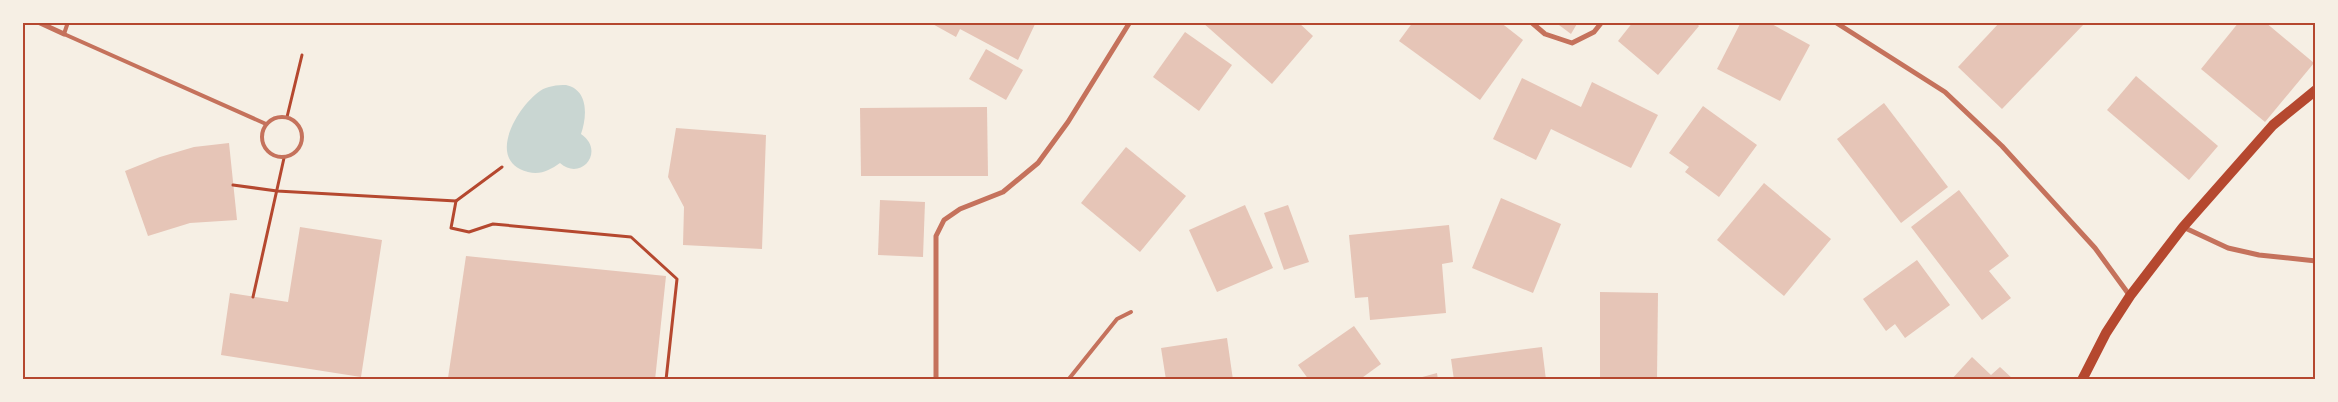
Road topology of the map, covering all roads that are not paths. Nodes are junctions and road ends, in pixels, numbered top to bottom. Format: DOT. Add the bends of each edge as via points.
graph roads {
  1 [pos="38,22"];
  2 [pos="68,22"];
  3 [pos="1130,22"];
  4 [pos="1531,22"];
  5 [pos="1602,22"];
  6 [pos="1835,22"];
  7 [pos="64,34"];
  8 [pos="2316,90"];
  9 [pos="266,124"];
  10 [pos="2183,227"];
  11 [pos="2316,261"];
  12 [pos="2130,296"];
  13 [pos="1131,312"];
  14 [pos="936,380"];
  15 [pos="1068,380"];
  16 [pos="2082,380"];
  1 -- 7 [label="street"];
  2 -- 7 [label="lane"];
  3 -- 14 [label="street" via="1068,122 1038,163 1003,192 960,209 944,220 936,236"];
  4 -- 5 [label="street" via="1545,34 1572,42 1594,32"];
  6 -- 12 [label="street" via="1945,92 2002,146 2095,248"];
  7 -- 9 [label="lane"];
  8 -- 10 [label="main road" via="2273,125"];
  9 -- 9 [label="lane" via="276,118 293,120 301,129 302,142 296,153 277,158 266,150 262,137"];
  10 -- 11 [label="street" via="2228,248"];
  10 -- 12 [label="main road"];
  12 -- 16 [label="main road"];
  13 -- 15 [label="lane" via="1117,318"];
}
